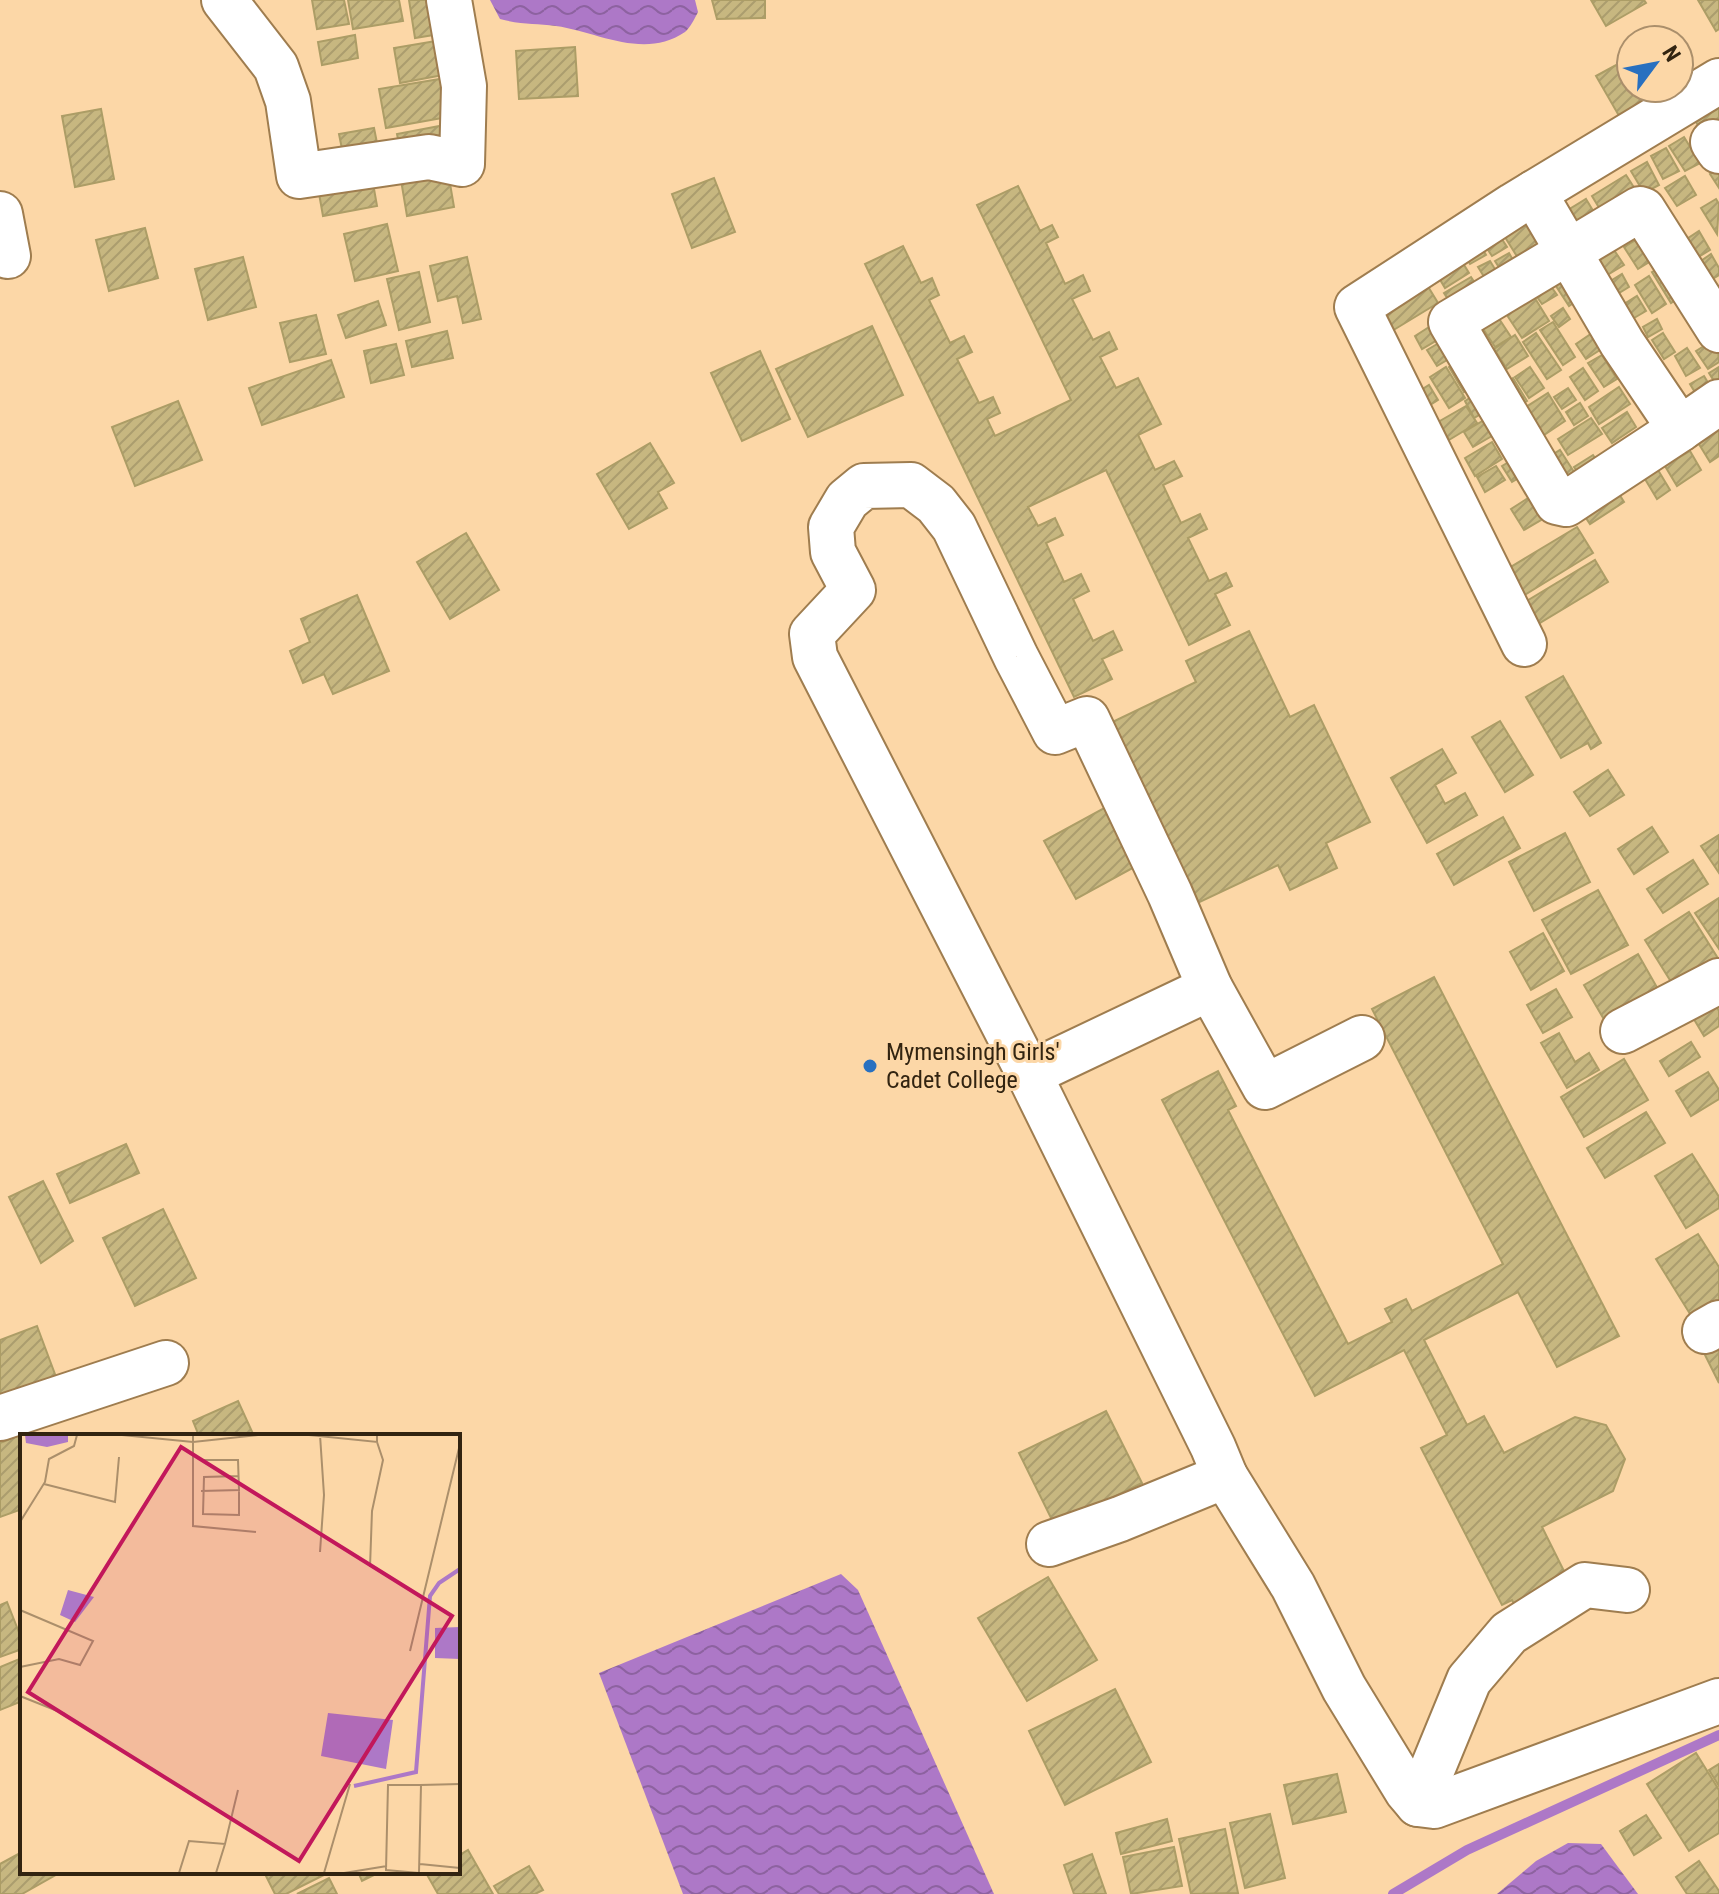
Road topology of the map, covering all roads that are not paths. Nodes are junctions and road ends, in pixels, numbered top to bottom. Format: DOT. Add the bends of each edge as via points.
graph roads {
  1 [pos="224,0"];
  2 [pos="449,0"];
  3 [pos="1719,81"];
  4 [pos="1534,193"];
  5 [pos="1567,252"];
  6 [pos="1719,330"];
  7 [pos="1719,402"];
  8 [pos="1680,429"];
  9 [pos="1524,644"];
  10 [pos="1719,981"];
  11 [pos="1210,988"];
  12 [pos="1623,1031"];
  13 [pos="1362,1038"];
  14 [pos="1029,1074"];
  15 [pos="166,1363"];
  16 [pos="0,1418"];
  17 [pos="1225,1476"];
  18 [pos="1049,1544"];
  19 [pos="1627,1590"];
  20 [pos="1719,1701"];
  21 [pos="1413,1797"];
  1 -- 2 [label="street" via="276,67 288,101 299,176 429,157 462,164 464,86"];
  3 -- 4 [label="street"];
  4 -- 5 [label="street"];
  4 -- 9 [label="street" via="1357,307"];
  5 -- 6 [label="street" via="1643,210"];
  5 -- 8 [label="street"];
  5 -- 8 [label="street" via="1451,322 1557,502 1566,504"];
  7 -- 8 [label="street"];
  10 -- 12 [label="street"];
  11 -- 13 [label="street" via="1265,1087"];
  11 -- 14 [label="street"];
  11 -- 14 [label="street" via="1087,719 1055,732 954,527 936,504 911,485 864,486 847,500 831,527 833,552 853,590 812,634 815,657"];
  14 -- 17 [label="street"];
  15 -- 16 [label="street"];
  17 -- 18 [label="street"];
  17 -- 21 [label="street" via="1293,1586 1344,1688"];
  19 -- 21 [label="street" via="1585,1585 1509,1633 1469,1680"];
  20 -- 21 [label="street" via="1434,1806"];
}
